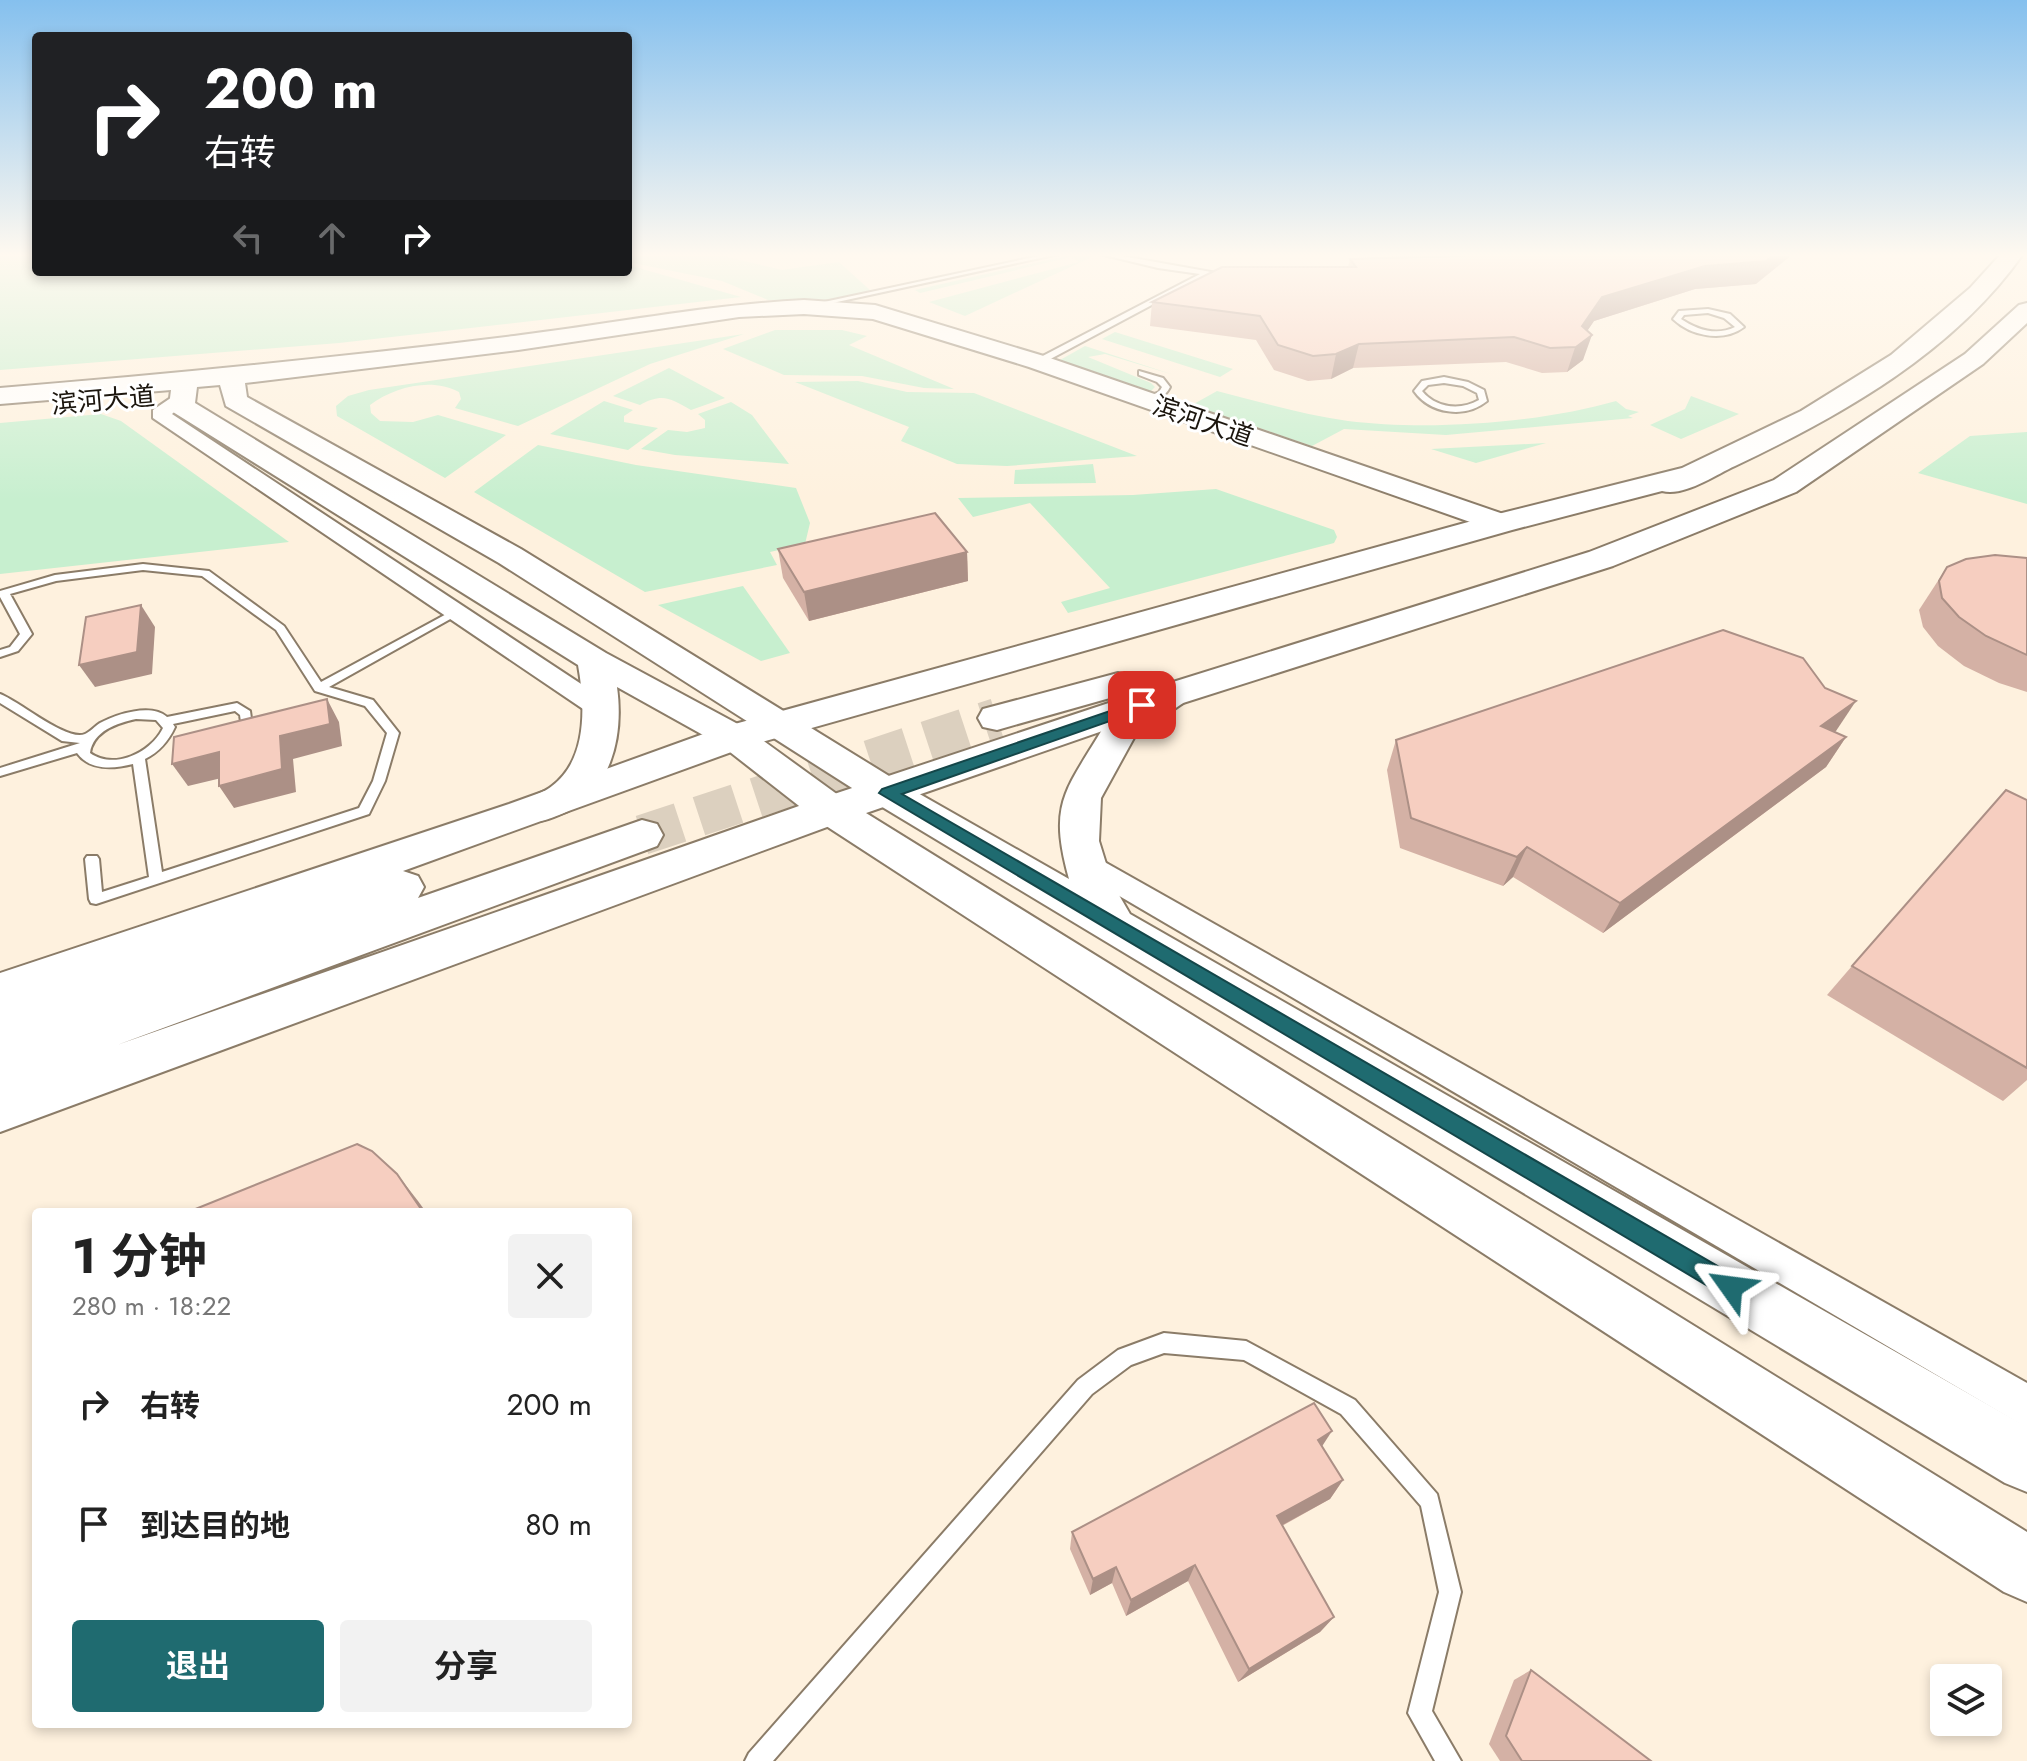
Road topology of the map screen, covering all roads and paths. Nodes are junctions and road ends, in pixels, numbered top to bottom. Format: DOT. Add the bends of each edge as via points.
graph roads {
  1 [pos="564,336"];
  2 [pos="650,336"];
  3 [pos="920,336"];
  4 [pos="954,336"];
  5 [pos="1087,336"];
  6 [pos="1933,336"];
  7 [pos="1999,336"];
  8 [pos="1038,362"];
  9 [pos="1142,373"];
  10 [pos="1455,381"];
  11 [pos="232,383"];
  12 [pos="185,388"];
  13 [pos="0,396"];
  14 [pos="1146,401"];
  15 [pos="0,408"];
  16 [pos="1886,417"];
  17 [pos="1697,473"];
  18 [pos="1501,523"];
  19 [pos="1459,535"];
  20 [pos="2,593"];
  21 [pos="456,613"];
  22 [pos="0,654"];
  23 [pos="594,660"];
  24 [pos="319,688"];
  25 [pos="1170,695"];
  26 [pos="0,698"];
  27 [pos="601,709"];
  28 [pos="166,721"];
  29 [pos="779,725"];
  30 [pos="247,733"];
  31 [pos="734,737"];
  32 [pos="85,743"];
  33 [pos="138,757"];
  34 [pos="0,772"];
  35 [pos="888,793"];
  36 [pos="831,810"];
  37 [pos="524,814"];
  38 [pos="92,859"];
  39 [pos="1085,862"];
  40 [pos="156,880"];
  41 [pos="1113,923"];
  42 [pos="0,992"];
  43 [pos="0,1027"];
  44 [pos="0,1067"];
  45 [pos="0,1109"];
  46 [pos="2027,1407"];
  47 [pos="2027,1461"];
  48 [pos="2027,1569"];
  49 [pos="757,1761"];
  50 [pos="1449,1761"];
  1 -- 11 [label="main road, 滨河大道"];
  2 -- 11 [label="main road, 滨河大道" via="525,355"];
  3 -- 19 [label="main road, 滨河大道"];
  4 -- 8 [label="main road, 滨河大道"];
  5 -- 8 [label="lane"];
  6 -- 17 [label="main road" via="1832,405"];
  7 -- 16 [label="main road" via="1974,359"];
  8 -- 14 [label="main road, 滨河大道"];
  9 -- 14 [label="lane" via="1166,387"];
  10 -- 10 [label="lane" via="1425,383 1419,395 1452,409 1472,408 1483,401 1475,387"];
  11 -- 12 [label="main road, 滨河大道"];
  11 -- 29 [label="main road" via="235,401 510,556"];
  12 -- 13 [label="main road, 滨河大道"];
  12 -- 15 [label="main road, 滨河大道"];
  12 -- 21 [label="street" via="160,414"];
  12 -- 23 [label="main road" via="182,406"];
  14 -- 18 [label="main road, 滨河大道"];
  16 -- 17 [label="main road" via="1767,475 1488,579 987,706 1572,526"];
  16 -- 25 [label="main road" via="1785,486 1601,559"];
  17 -- 18 [label="main road"];
  18 -- 19 [label="main road"];
  19 -- 29 [label="main road"];
  20 -- 22 [label="lane" via="26,634 14,649"];
  20 -- 24 [label="lane" via="55,578 143,567 205,573 280,628"];
  21 -- 24 [label="lane"];
  21 -- 27 [label="street"];
  23 -- 27 [label="main road"];
  23 -- 31 [label="main road"];
  24 -- 40 [label="lane" via="369,703 393,733 364,811"];
  25 -- 35 [label="main road"];
  25 -- 39 [label="main road" via="1121,728 1087,786 1081,798 1079,841"];
  26 -- 32 [label="lane" via="66,738"];
  27 -- 37 [label="main road" via="598,743 583,778 565,797"];
  28 -- 30 [label="lane" via="237,707 246,714"];
  28 -- 32 [label="lane" via="136,715 108,723"];
  28 -- 33 [label="lane" via="167,735 161,743"];
  29 -- 31 [label="main road"];
  29 -- 35 [label="main road"];
  31 -- 36 [label="main road"];
  31 -- 37 [label="main road"];
  32 -- 33 [label="lane" via="83,754 97,763"];
  32 -- 34 [label="lane"];
  33 -- 40 [label="lane"];
  35 -- 36 [label="main road"];
  35 -- 41 [label="main road"];
  36 -- 45 [label="main road"];
  36 -- 48 [label="main road"];
  37 -- 42 [label="main road"];
  38 -- 40 [label="lane" via="96,899"];
  39 -- 41 [label="main road"];
  39 -- 46 [label="street"];
  41 -- 47 [label="main road"];
  43 -- 44 [label="main road" via="633,823"];
  49 -- 50 [label="lane" via="1085,1387 1125,1357 1164,1343 1246,1351 1348,1407 1430,1501 1450,1592 1420,1713"];
}
